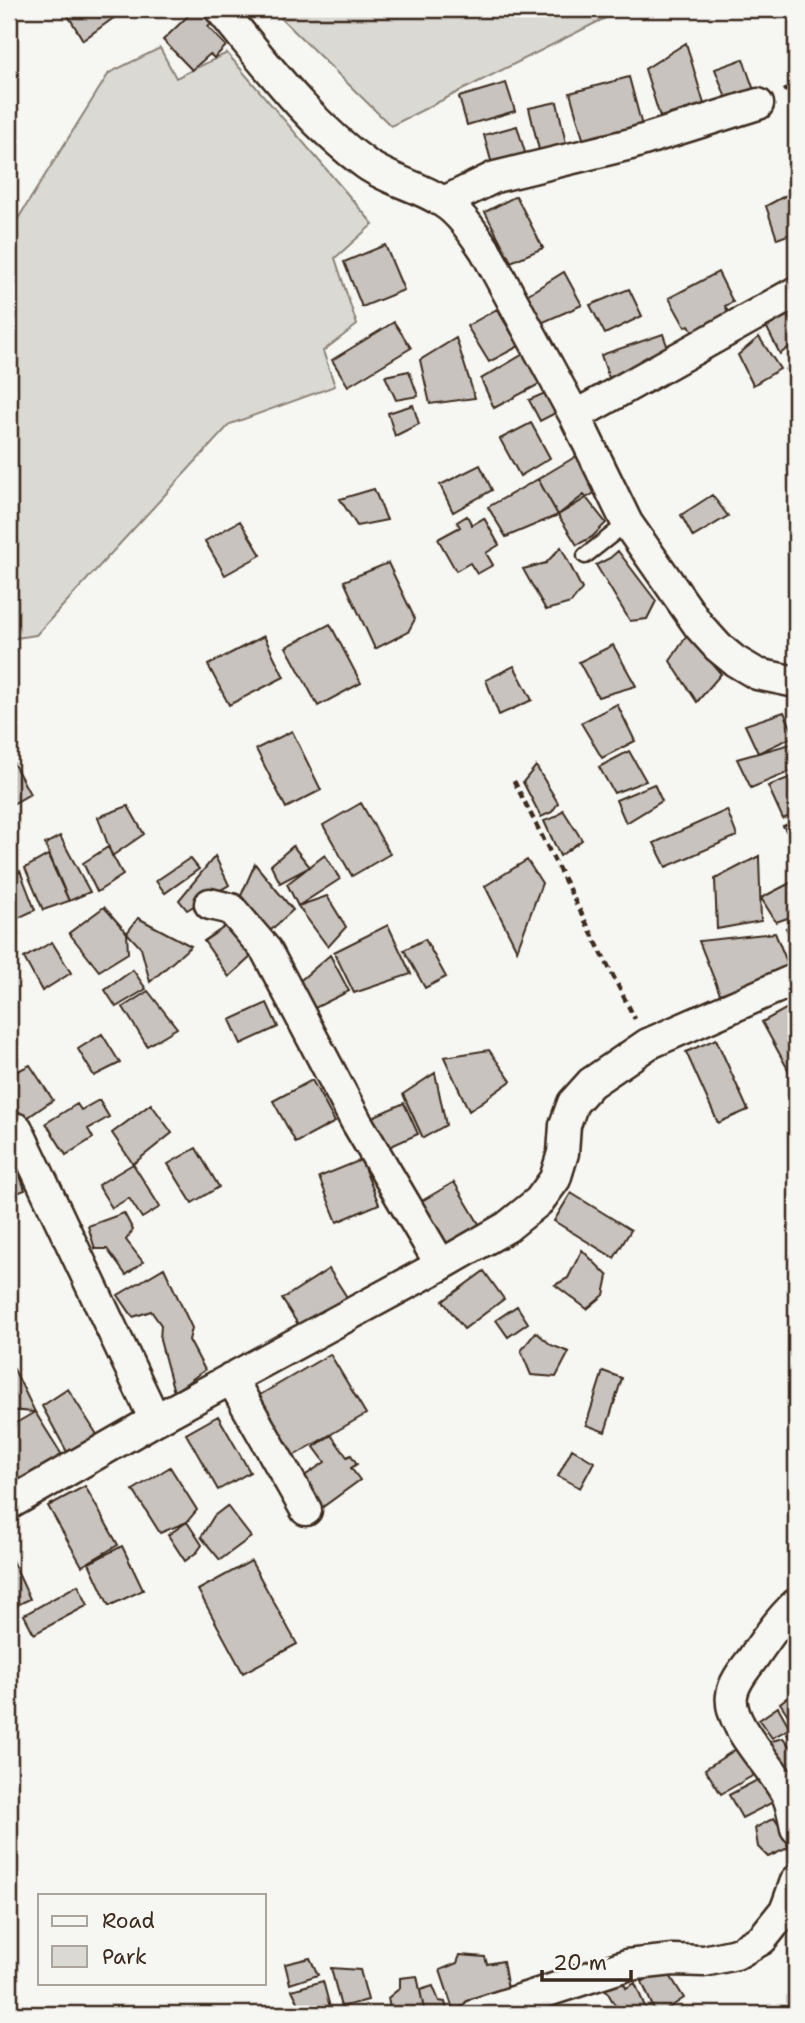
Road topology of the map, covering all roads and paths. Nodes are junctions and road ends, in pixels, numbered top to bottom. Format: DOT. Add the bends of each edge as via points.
graph roads {
  1 [pos="220,9"];
  2 [pos="758,103"];
  3 [pos="444,202"];
  4 [pos="796,292"];
  5 [pos="575,416"];
  6 [pos="628,523"];
  7 [pos="585,556"];
  8 [pos="796,682"];
  9 [pos="514,781"];
  10 [pos="210,904"];
  11 [pos="796,979"];
  12 [pos="648,1044"];
  13 [pos="17,1129"];
  14 [pos="441,1265"];
  15 [pos="231,1378"];
  16 [pos="155,1419"];
  17 [pos="9,1504"];
  18 [pos="306,1510"];
  19 [pos="796,1604"];
  20 [pos="796,1828"];
  21 [pos="796,1881"];
  22 [pos="477,2014"];
  1 -- 3 [label="street" via="290,93 338,141 389,178"];
  2 -- 3 [label="street" via="631,144 495,177"];
  3 -- 5 [label="street" via="485,250"];
  4 -- 5 [label="street"];
  5 -- 6 [label="street"];
  6 -- 7 [label="lane"];
  6 -- 8 [label="street" via="718,647 757,674"];
  9 -- 12 [label="path"];
  10 -- 14 [label="street" via="230,909 266,950 356,1121"];
  11 -- 12 [label="street"];
  12 -- 14 [label="street" via="591,1083 573,1103 555,1178 539,1202 507,1227"];
  13 -- 16 [label="street"];
  14 -- 15 [label="street"];
  15 -- 16 [label="street"];
  15 -- 18 [label="street"];
  16 -- 17 [label="street"];
  19 -- 20 [label="street" via="738,1679 732,1695 739,1725 789,1798"];
  21 -- 22 [label="street" via="786,1909 762,1939 736,1954 704,1961 627,1965"];
}
